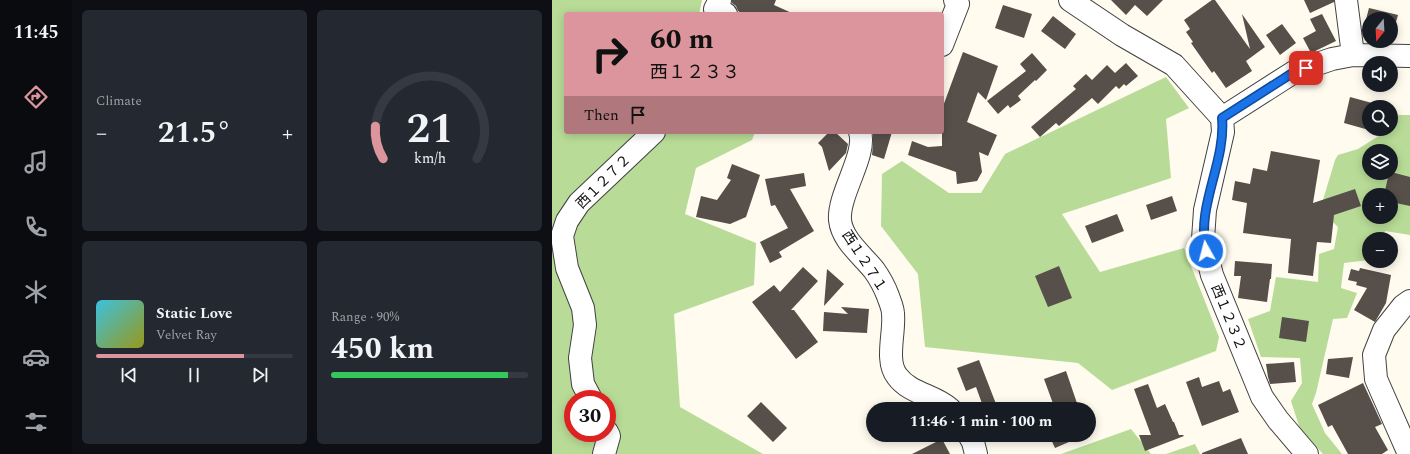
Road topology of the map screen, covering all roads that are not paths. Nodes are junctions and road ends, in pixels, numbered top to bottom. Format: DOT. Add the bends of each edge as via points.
graph roads {
  1 [pos="956,0"];
  2 [pos="1070,0"];
  3 [pos="1346,0"];
  4 [pos="944,40"];
  5 [pos="1353,55"];
  6 [pos="1410,56"];
  7 [pos="1222,118"];
  8 [pos="652,134"];
  9 [pos="860,134"];
  10 [pos="1410,301"];
  11 [pos="586,390"];
  12 [pos="941,402"];
  13 [pos="607,442"];
  14 [pos="973,442"];
  15 [pos="604,454"];
  16 [pos="976,454"];
  17 [pos="1307,454"];
  18 [pos="1409,454"];
  1 -- 4 [label="street" via="958,4"];
  2 -- 7 [label="street" via="1122,35 1174,65"];
  3 -- 5 [label="street"];
  5 -- 6 [label="street"];
  5 -- 7 [label="street" via="1294,72"];
  7 -- 17 [label="street, 西１２３２" via="1223,132 1205,210 1203,239 1212,275 1262,397"];
  8 -- 11 [label="street, 西１２７２" via="579,203 567,221 562,236 567,268 583,308 585,325 580,358 583,384"];
  9 -- 12 [label="street, 西１２７１" via="859,153 842,204 840,220 845,235 875,271 887,295 893,313 891,358 896,375 906,386"];
  10 -- 18 [label="street" via="1384,330 1374,355 1376,378"];
  13 -- 15 [label="street"];
  14 -- 16 [label="street"];
}
